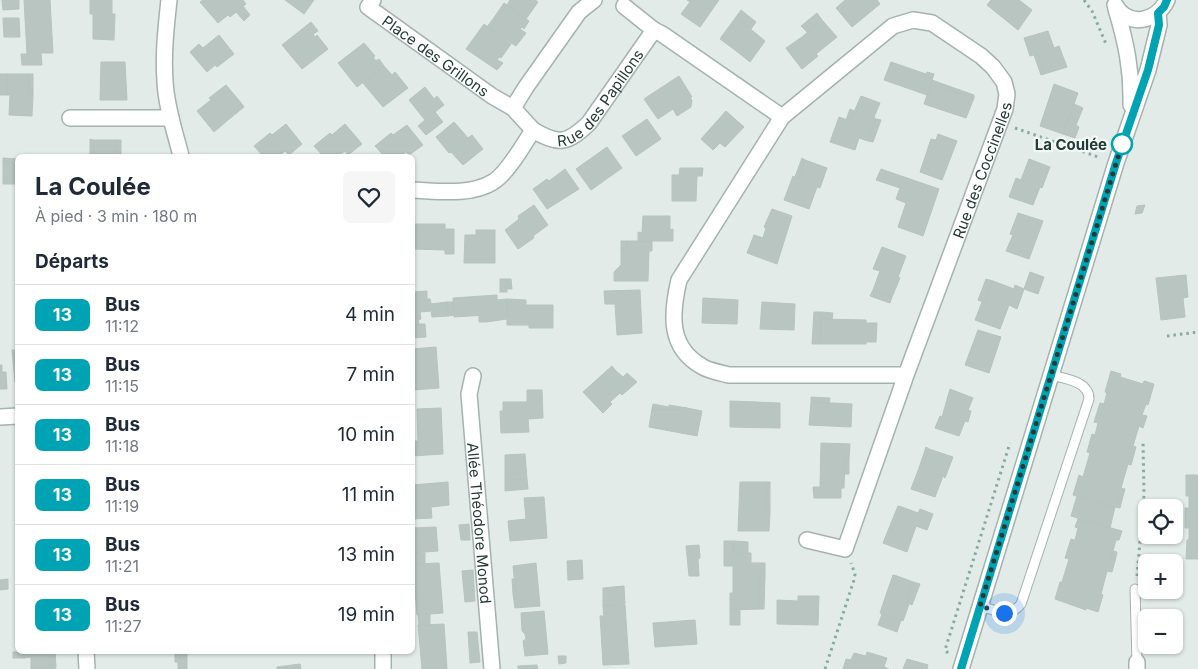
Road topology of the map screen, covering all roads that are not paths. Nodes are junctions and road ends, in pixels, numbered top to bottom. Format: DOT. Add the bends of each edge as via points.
graph roads {
  1 [pos="169,0"];
  2 [pos="373,0"];
  3 [pos="594,0"];
  4 [pos="1167,0"];
  5 [pos="622,2"];
  6 [pos="1114,4"];
  7 [pos="1158,13"];
  8 [pos="654,30"];
  9 [pos="513,108"];
  10 [pos="782,116"];
  11 [pos="1131,117"];
  12 [pos="70,118"];
  13 [pos="171,118"];
  14 [pos="534,130"];
  15 [pos="180,154"];
  16 [pos="415,190"];
  17 [pos="906,375"];
  18 [pos="1051,375"];
  19 [pos="473,376"];
  20 [pos="15,416"];
  21 [pos="0,417"];
  22 [pos="806,540"];
  23 [pos="1135,589"];
  24 [pos="980,606"];
  25 [pos="86,654"];
  26 [pos="383,654"];
  27 [pos="1137,666"];
  28 [pos="961,667"];
  29 [pos="87,669"];
  30 [pos="384,669"];
  31 [pos="492,669"];
  1 -- 13 [label="street" via="164,52"];
  2 -- 9 [label="street, Place des Grillons" via="368,7"];
  3 -- 9 [label="street" via="579,12"];
  4 -- 7 [label="street"];
  5 -- 8 [label="street"];
  6 -- 7 [label="street" via="1123,14 1141,20"];
  6 -- 11 [label="street" via="1128,48"];
  7 -- 11 [label="street" via="1159,25 1148,70"];
  8 -- 10 [label="street"];
  8 -- 14 [label="street, Rue des Papillons" via="589,123 578,133 557,141"];
  9 -- 14 [label="street, Rue des Papillons"];
  10 -- 17 [label="street, Rue des Coccinelles" via="679,280 674,322 677,341 686,355 704,368 729,375"];
  10 -- 17 [label="street, Rue des Coccinelles" via="893,26 913,20 932,23 981,56 1004,82 1007,94 1000,122"];
  11 -- 18 [label="street"];
  12 -- 13 [label="street"];
  13 -- 15 [label="street"];
  14 -- 16 [label="street, Rue des Papillons" via="494,182 464,191"];
  17 -- 22 [label="street, Rue des Coccinelles" via="845,549"];
  18 -- 24 [label="street"];
  18 -- 24 [label="lane" via="1086,388 1089,399 1021,604 1011,613"];
  19 -- 31 [label="street, Allée Théodore Monod" via="469,394"];
  20 -- 21 [label="street"];
  23 -- 27 [label="lane"];
  24 -- 28 [label="street"];
  25 -- 29 [label="street"];
  26 -- 30 [label="street"];
}
